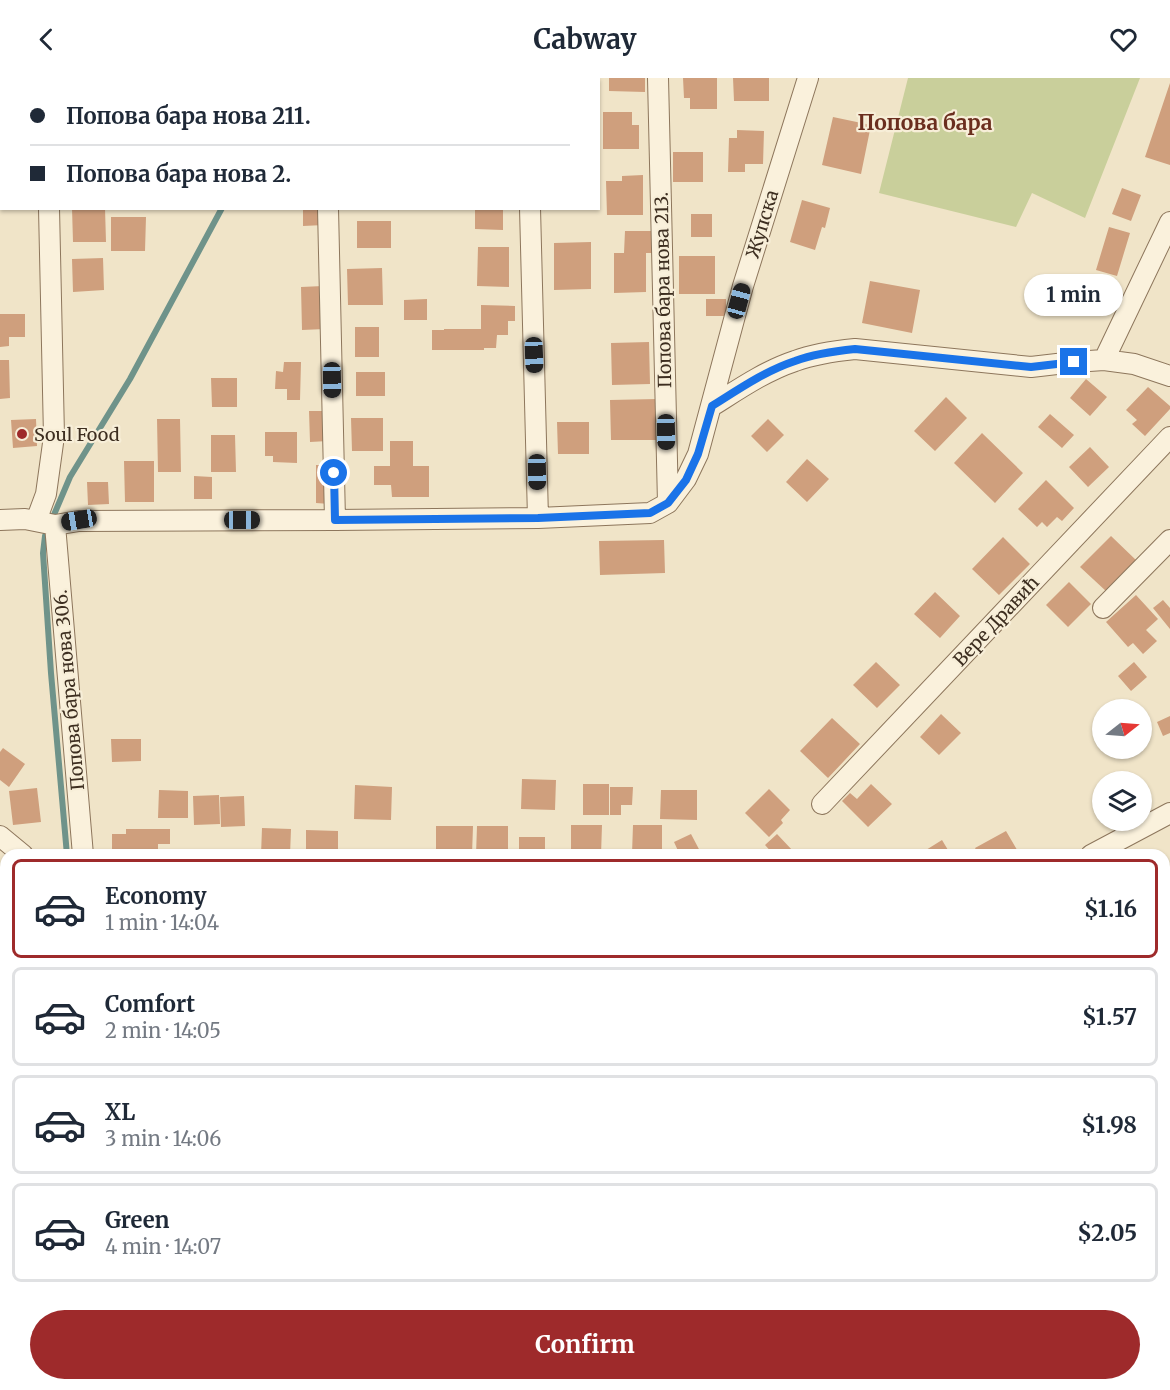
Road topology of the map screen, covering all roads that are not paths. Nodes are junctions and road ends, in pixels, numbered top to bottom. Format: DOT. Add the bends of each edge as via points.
graph roads {
  1 [pos="658,78"];
  2 [pos="808,78"];
  3 [pos="49,210"];
  4 [pos="328,210"];
  5 [pos="530,210"];
  6 [pos="1170,222"];
  7 [pos="1104,360"];
  8 [pos="1170,376"];
  9 [pos="712,406"];
  10 [pos="1170,437"];
  11 [pos="668,503"];
  12 [pos="538,518"];
  13 [pos="0,520"];
  14 [pos="335,520"];
  15 [pos="46,523"];
  16 [pos="1170,540"];
  17 [pos="1103,608"];
  18 [pos="822,804"];
  19 [pos="1170,813"];
  20 [pos="0,836"];
  21 [pos="16,849"];
  22 [pos="82,849"];
  23 [pos="1102,849"];
  1 -- 11 [label="street, Попова бара нова 213."];
  2 -- 9 [label="street, Жупска" via="743,286"];
  3 -- 15 [label="street" via="54,436"];
  4 -- 14 [label="street"];
  5 -- 12 [label="street"];
  6 -- 7 [label="street"];
  7 -- 8 [label="street" via="1134,364"];
  7 -- 9 [label="street" via="1031,367 855,349 828,352 761,375"];
  9 -- 11 [label="street, Жупска" via="698,454 686,480"];
  10 -- 18 [label="street, Вере Дравић"];
  11 -- 12 [label="street" via="650,513"];
  12 -- 14 [label="street"];
  13 -- 15 [label="street"];
  14 -- 15 [label="street"];
  15 -- 22 [label="street, Попова бара нова 306."];
  16 -- 17 [label="street"];
  19 -- 23 [label="street"];
  20 -- 21 [label="street"];
}
